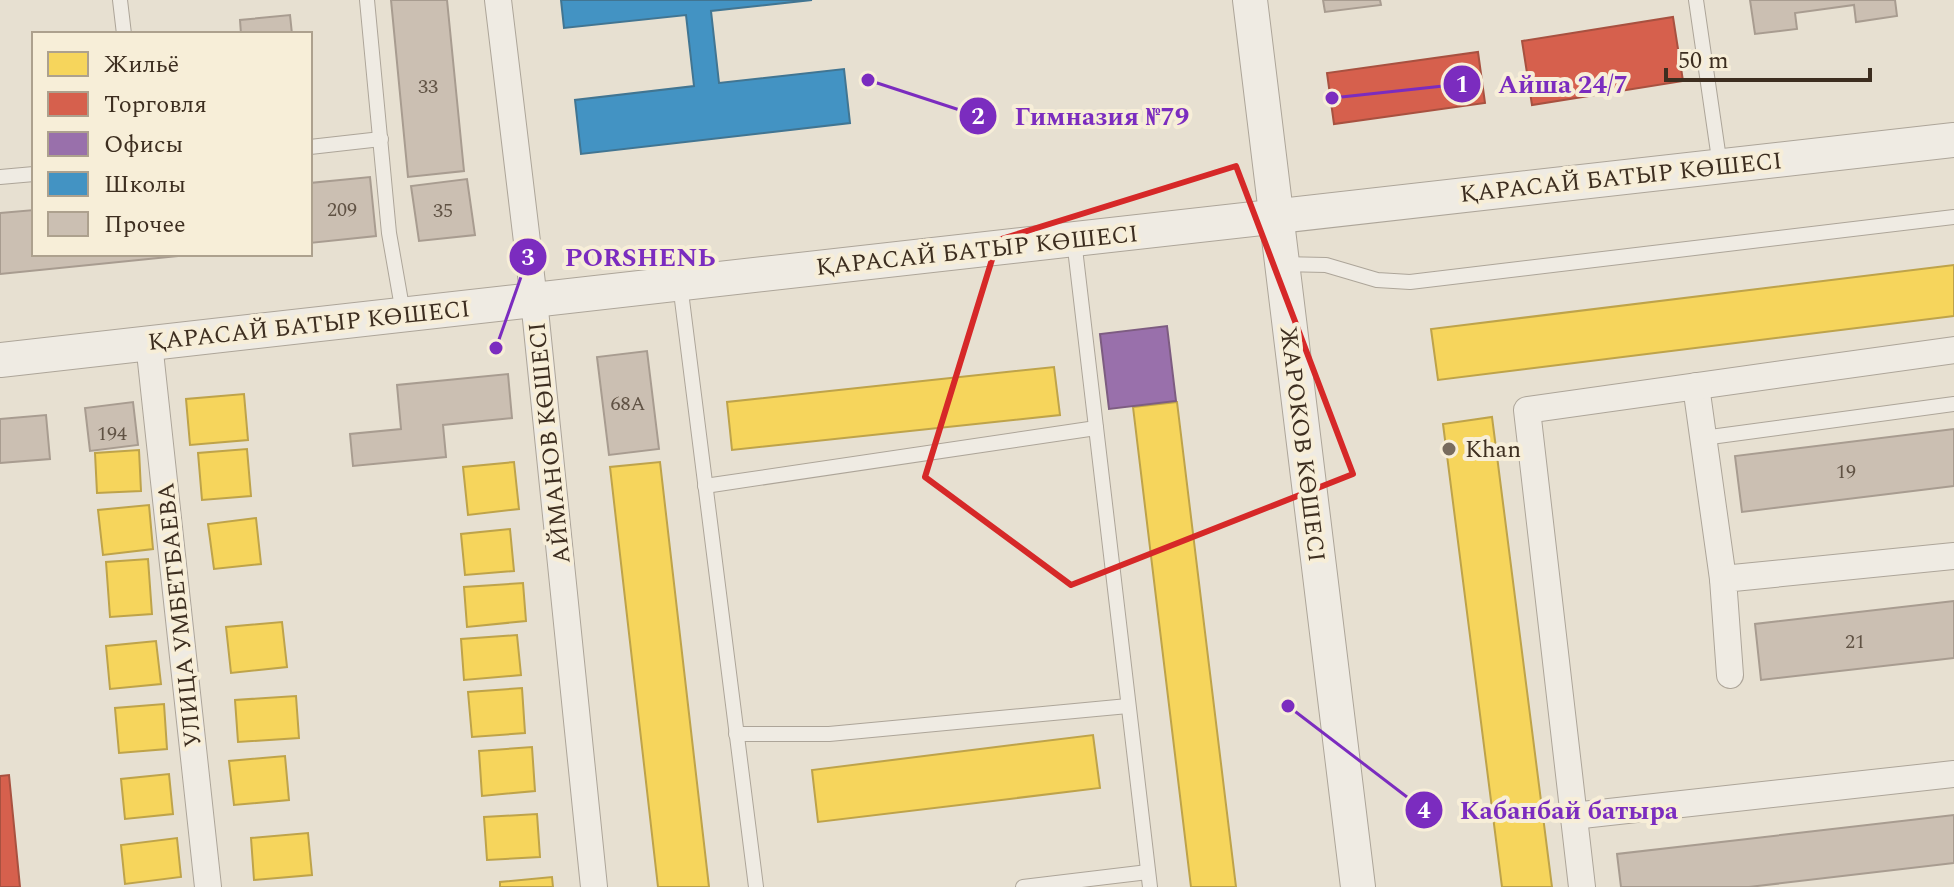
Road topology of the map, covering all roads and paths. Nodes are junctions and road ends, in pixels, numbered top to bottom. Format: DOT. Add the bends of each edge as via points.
graph roads {
  1 [pos="120,0"];
  2 [pos="367,0"];
  3 [pos="498,0"];
  4 [pos="1250,0"];
  5 [pos="1696,0"];
  6 [pos="124,32"];
  7 [pos="381,139"];
  8 [pos="1954,140"];
  9 [pos="312,147"];
  10 [pos="1720,166"];
  11 [pos="32,174"];
  12 [pos="0,177"];
  13 [pos="1275,216"];
  14 [pos="1954,217"];
  15 [pos="1074,239"];
  16 [pos="1281,264"];
  17 [pos="680,283"];
  18 [pos="534,300"];
  19 [pos="403,315"];
  20 [pos="149,343"];
  21 [pos="1954,350"];
  22 [pos="0,360"];
  23 [pos="1696,386"];
  24 [pos="1954,404"];
  25 [pos="1096,428"];
  26 [pos="1703,438"];
  27 [pos="705,486"];
  28 [pos="1954,556"];
  29 [pos="1723,579"];
  30 [pos="1730,675"];
  31 [pos="1128,706"];
  32 [pos="736,734"];
  33 [pos="1954,774"];
  34 [pos="1573,816"];
  35 [pos="1149,879"];
  36 [pos="208,887"];
  37 [pos="594,887"];
  38 [pos="756,887"];
  39 [pos="1023,887"];
  40 [pos="1358,887"];
  41 [pos="1582,887"];
  1 -- 6 [label="lane"];
  2 -- 7 [label="lane"];
  3 -- 18 [label="street, АЙМАНОВ КӨШЕСІ"];
  4 -- 13 [label="street, ЖАРОКОВ КӨШЕСІ"];
  5 -- 10 [label="lane"];
  7 -- 9 [label="lane"];
  7 -- 19 [label="lane"];
  8 -- 10 [label="street, ҚАРАСАЙ БАТЫР КӨШЕСІ"];
  10 -- 13 [label="street, ҚАРАСАЙ БАТЫР КӨШЕСІ"];
  11 -- 12 [label="lane"];
  13 -- 15 [label="street, ҚАРАСАЙ БАТЫР КӨШЕСІ"];
  13 -- 16 [label="street, ЖАРОКОВ КӨШЕСІ"];
  14 -- 16 [label="lane" via="1410,282 1377,280 1326,265"];
  15 -- 17 [label="street, ҚАРАСАЙ БАТЫР КӨШЕСІ"];
  15 -- 25 [label="lane"];
  16 -- 40 [label="street, ЖАРОКОВ КӨШЕСІ"];
  17 -- 18 [label="street, ҚАРАСАЙ БАТЫР КӨШЕСІ"];
  17 -- 27 [label="lane"];
  18 -- 19 [label="street, ҚАРАСАЙ БАТЫР КӨШЕСІ"];
  18 -- 37 [label="street, АЙМАНОВ КӨШЕСІ"];
  19 -- 20 [label="street, ҚАРАСАЙ БАТЫР КӨШЕСІ"];
  20 -- 22 [label="street, ҚАРАСАЙ БАТЫР КӨШЕСІ"];
  20 -- 36 [label="street, УЛИЦА УМБЕТБАЕВА"];
  21 -- 23 [label="street"];
  23 -- 26 [label="street"];
  23 -- 34 [label="street" via="1527,410"];
  24 -- 26 [label="lane"];
  25 -- 27 [label="lane"];
  25 -- 31 [label="lane"];
  26 -- 29 [label="street"];
  27 -- 32 [label="lane"];
  28 -- 29 [label="street"];
  29 -- 30 [label="street"];
  31 -- 32 [label="lane" via="829,734"];
  31 -- 35 [label="lane"];
  32 -- 38 [label="lane"];
  33 -- 34 [label="street"];
  34 -- 41 [label="street"];
  35 -- 39 [label="lane"];
}
